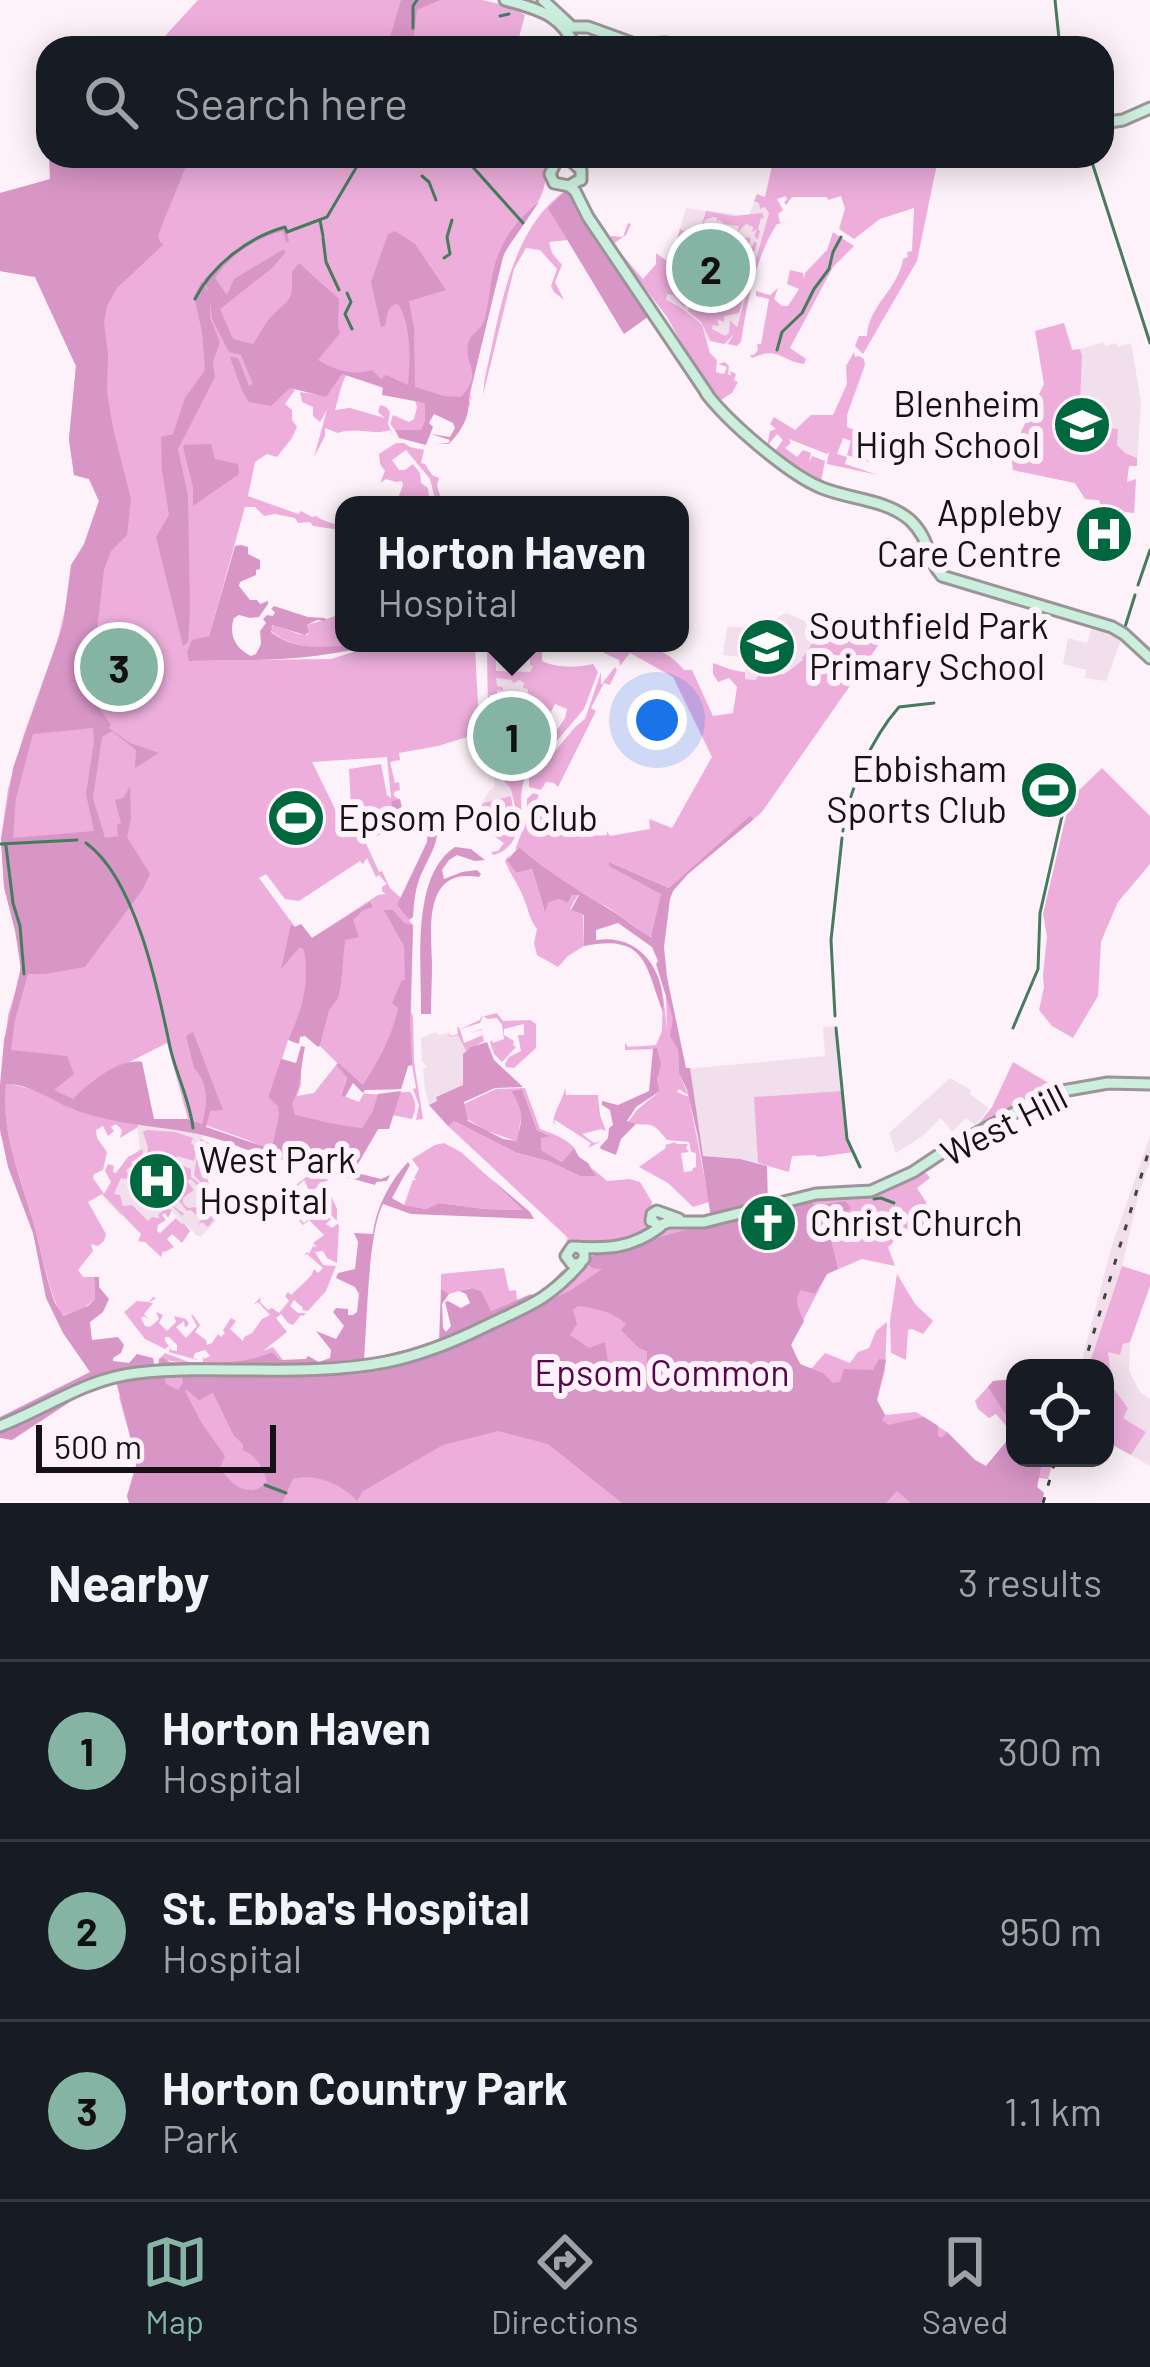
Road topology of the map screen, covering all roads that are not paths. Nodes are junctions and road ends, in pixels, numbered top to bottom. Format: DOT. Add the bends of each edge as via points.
graph roads {
  1 [pos="505,0"];
  2 [pos="543,0"];
  3 [pos="580,28"];
  4 [pos="596,32"];
  5 [pos="570,36"];
  6 [pos="574,36"];
  7 [pos="598,36"];
  8 [pos="609,36"];
  9 [pos="1150,108"];
  10 [pos="1114,121"];
  11 [pos="554,168"];
  12 [pos="578,168"];
  13 [pos="580,179"];
  14 [pos="569,186"];
  15 [pos="579,198"];
  16 [pos="1150,658"];
  17 [pos="1150,1084"];
  18 [pos="663,1220"];
  19 [pos="642,1238"];
  20 [pos="0,1426"];
  1 -- 5 [label="main road" via="554,18"];
  2 -- 3 [label="main road"];
  3 -- 4 [label="main road"];
  3 -- 6 [label="main road"];
  4 -- 7 [label="main road"];
  4 -- 8 [label="main road"];
  9 -- 10 [label="main road"];
  11 -- 14 [label="main road" via="553,182"];
  12 -- 13 [label="main road"];
  13 -- 14 [label="main road"];
  13 -- 15 [label="main road"];
  14 -- 15 [label="main road"];
  15 -- 16 [label="main road" via="706,393 761,446 806,481 907,518 942,576 1112,627"];
  17 -- 18 [label="main road, West Hill" via="1051,1093 866,1193 799,1197 697,1222"];
  18 -- 19 [label="main road"];
  18 -- 19 [label="main road" via="657,1226 651,1219"];
  19 -- 20 [label="main road" via="579,1258 537,1303 387,1362 138,1373 81,1387"];
}
